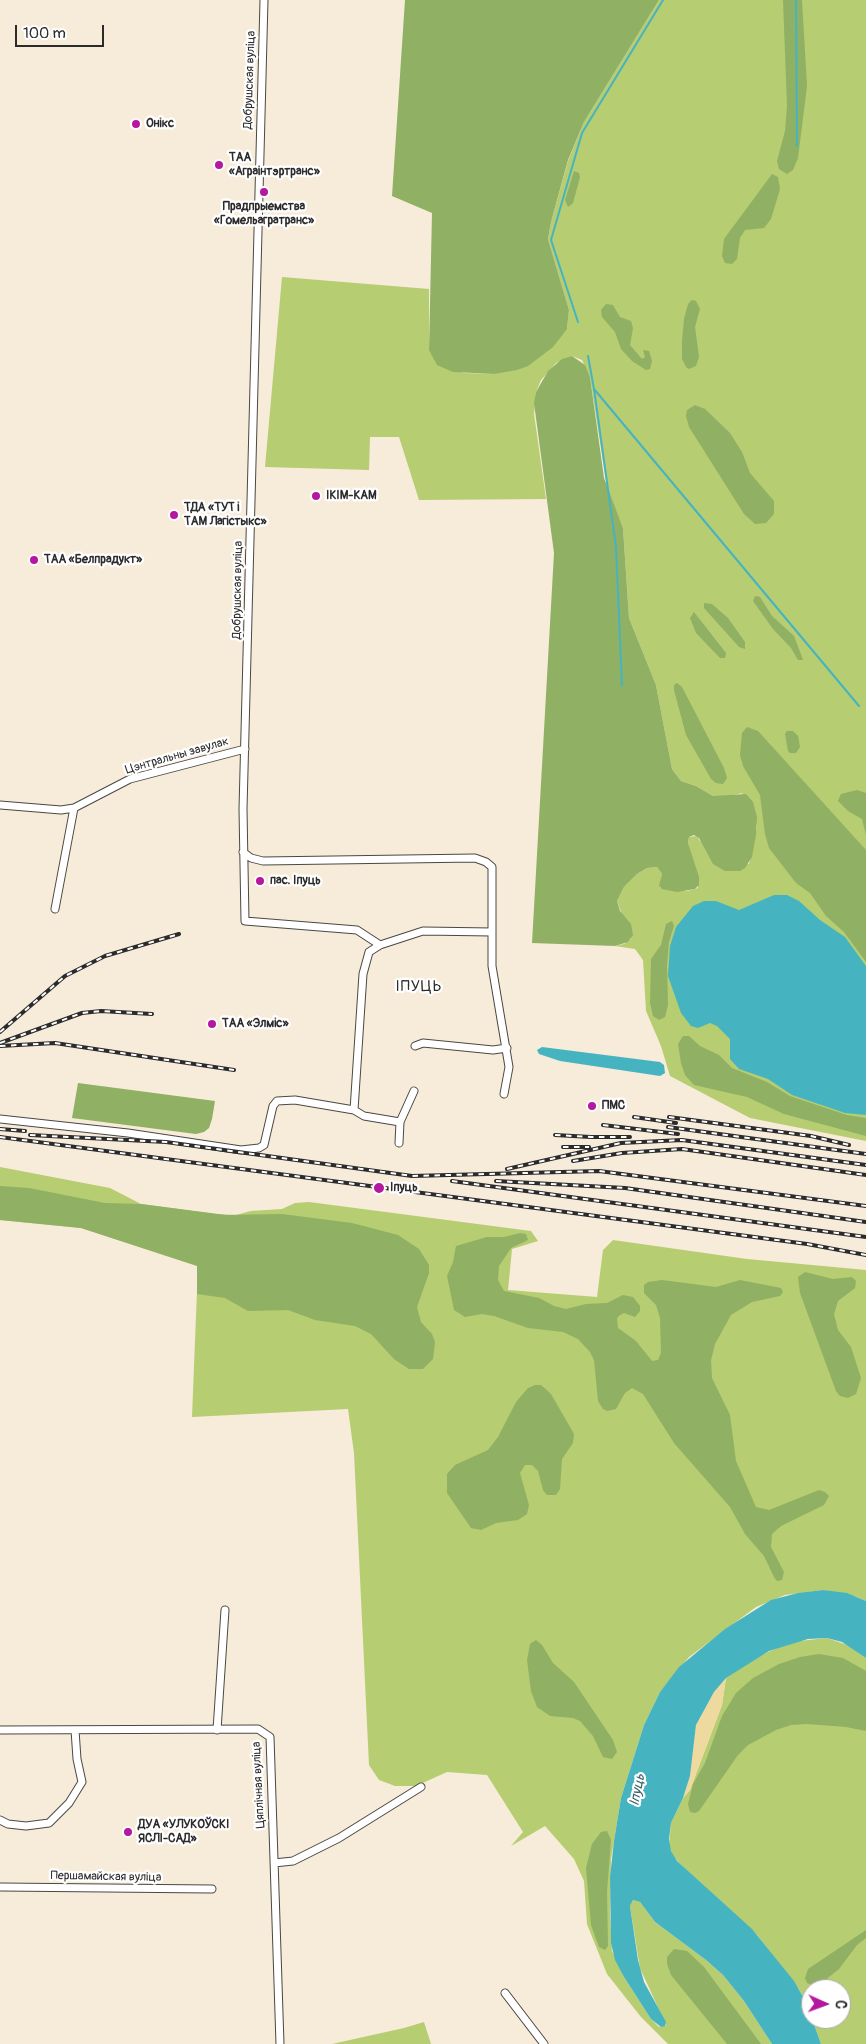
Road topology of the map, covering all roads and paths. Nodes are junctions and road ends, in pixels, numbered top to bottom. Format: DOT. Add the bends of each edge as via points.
graph roads {
  1 [pos="264,0"];
  2 [pos="245,749"];
  3 [pos="0,805"];
  4 [pos="74,808"];
  5 [pos="243,852"];
  6 [pos="55,909"];
  7 [pos="492,932"];
  8 [pos="380,945"];
  9 [pos="414,1046"];
  10 [pos="507,1048"];
  11 [pos="414,1091"];
  12 [pos="504,1094"];
  13 [pos="354,1110"];
  14 [pos="0,1119"];
  15 [pos="400,1122"];
  16 [pos="400,1143"];
  17 [pos="225,1610"];
  18 [pos="0,1730"];
  19 [pos="75,1730"];
  20 [pos="218,1730"];
  21 [pos="421,1787"];
  22 [pos="0,1820"];
  23 [pos="274,1863"];
  24 [pos="0,1887"];
  25 [pos="212,1889"];
  26 [pos="505,1993"];
  27 [pos="280,2044"];
  28 [pos="544,2044"];
  1 -- 2 [label="street, Добрушская вуліца"];
  2 -- 4 [label="street, Цэнтральны завулак" via="130,779"];
  2 -- 5 [label="street, Добрушская вуліца"];
  3 -- 4 [label="street, Цэнтральны завулак" via="61,810"];
  4 -- 6 [label="street"];
  5 -- 7 [label="street" via="263,861 438,857 481,860 492,867"];
  5 -- 8 [label="street, Добрушская вуліца" via="245,921 357,930"];
  7 -- 8 [label="street" via="423,931"];
  7 -- 10 [label="street" via="492,966"];
  8 -- 13 [label="street" via="369,952 364,966"];
  9 -- 10 [label="street" via="423,1043 493,1050"];
  10 -- 12 [label="street" via="509,1067"];
  11 -- 15 [label="street"];
  13 -- 14 [label="street" via="295,1100 277,1101 272,1106 264,1145 241,1150"];
  13 -- 15 [label="street" via="364,1116"];
  15 -- 16 [label="street"];
  17 -- 20 [label="street"];
  18 -- 19 [label="street, Цяплічная вуліца"];
  19 -- 20 [label="street, Цяплічная вуліца"];
  19 -- 22 [label="street" via="82,1782 69,1803 49,1823 26,1826"];
  20 -- 23 [label="street, Цяплічная вуліца" via="258,1729 270,1737"];
  21 -- 23 [label="street" via="339,1838 294,1861"];
  23 -- 27 [label="street, Цяплічная вуліца"];
  24 -- 25 [label="street, Першамайская вуліца"];
  26 -- 28 [label="street"];
}
